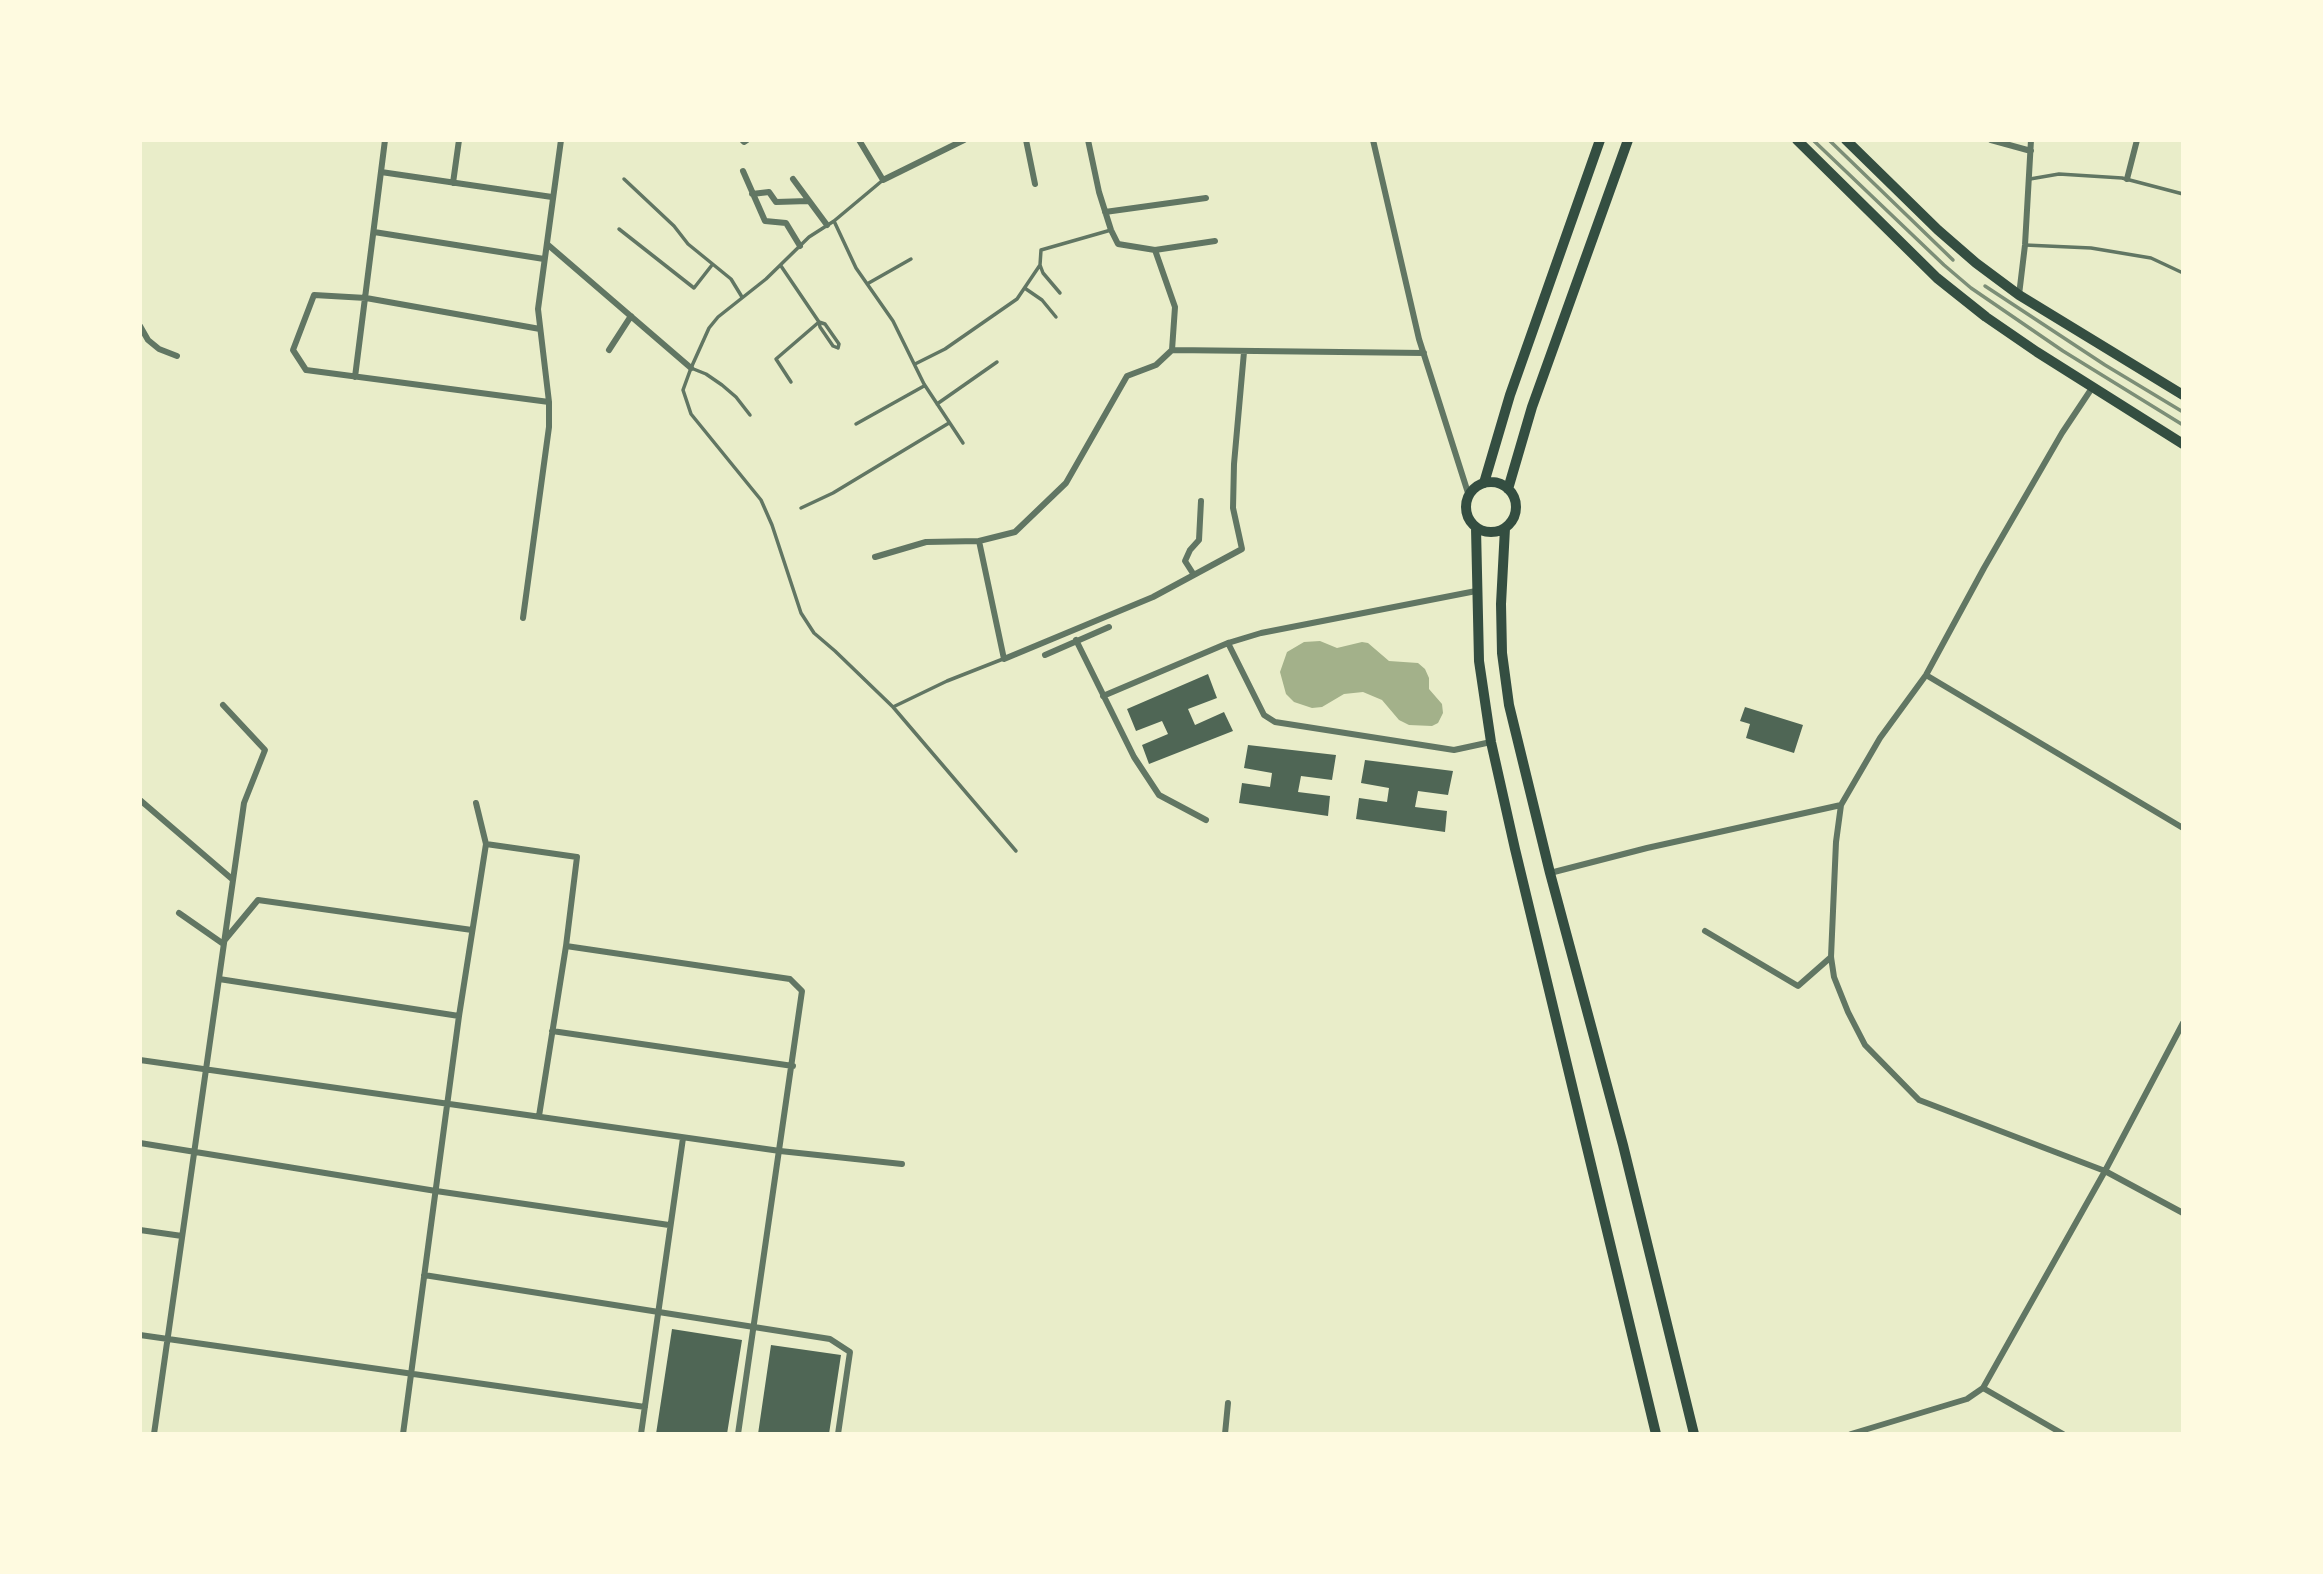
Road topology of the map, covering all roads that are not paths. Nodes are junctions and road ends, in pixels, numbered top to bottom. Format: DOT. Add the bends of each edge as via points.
graph roads {
  1 [pos="385,140"];
  2 [pos="459,140"];
  3 [pos="561,140"];
  4 [pos="859,140"];
  5 [pos="964,140"];
  6 [pos="1026,140"];
  7 [pos="1088,140"];
  8 [pos="1373,140"];
  9 [pos="1600,140"];
  10 [pos="1628,140"];
  11 [pos="1797,140"];
  12 [pos="1846,140"];
  13 [pos="1991,140"];
  14 [pos="2031,140"];
  15 [pos="2137,140"];
  16 [pos="2031,151"];
  17 [pos="743,171"];
  18 [pos="381,172"];
  19 [pos="624,179"];
  20 [pos="793,179"];
  21 [pos="2028,179"];
  22 [pos="2127,179"];
  23 [pos="883,180"];
  24 [pos="453,183"];
  25 [pos="1035,184"];
  26 [pos="752,194"];
  27 [pos="2183,194"];
  28 [pos="552,197"];
  29 [pos="1206,198"];
  30 [pos="808,201"];
  31 [pos="1105,212"];
  32 [pos="834,221"];
  33 [pos="827,225"];
  34 [pos="619,229"];
  35 [pos="1111,230"];
  36 [pos="374,232"];
  37 [pos="1215,241"];
  38 [pos="547,244"];
  39 [pos="2025,245"];
  40 [pos="800,246"];
  41 [pos="1154,250"];
  42 [pos="544,259"];
  43 [pos="911,259"];
  44 [pos="713,265"];
  45 [pos="1040,265"];
  46 [pos="781,266"];
  47 [pos="2183,273"];
  48 [pos="867,284"];
  49 [pos="1026,289"];
  50 [pos="1060,293"];
  51 [pos="2020,295"];
  52 [pos="741,297"];
  53 [pos="366,298"];
  54 [pos="631,316"];
  55 [pos="1056,317"];
  56 [pos="819,322"];
  57 [pos="140,326"];
  58 [pos="540,329"];
  59 [pos="833,346"];
  60 [pos="609,350"];
  61 [pos="1172,350"];
  62 [pos="1244,352"];
  63 [pos="1424,353"];
  64 [pos="177,356"];
  65 [pos="997,362"];
  66 [pos="915,364"];
  67 [pos="691,368"];
  68 [pos="355,377"];
  69 [pos="791,382"];
  70 [pos="925,386"];
  71 [pos="2092,388"];
  72 [pos="2183,395"];
  73 [pos="549,402"];
  74 [pos="937,404"];
  75 [pos="750,415"];
  76 [pos="949,423"];
  77 [pos="856,424"];
  78 [pos="963,443"];
  79 [pos="2183,444"];
  80 [pos="1484,483"];
  81 [pos="1508,489"];
  82 [pos="1469,496"];
  83 [pos="1201,501"];
  84 [pos="801,509"];
  85 [pos="1476,528"];
  86 [pos="1506,528"];
  87 [pos="979,541"];
  88 [pos="875,557"];
  89 [pos="1194,575"];
  90 [pos="1476,591"];
  91 [pos="523,618"];
  92 [pos="1109,626"];
  93 [pos="1076,640"];
  94 [pos="1228,643"];
  95 [pos="1045,655"];
  96 [pos="1004,659"];
  97 [pos="1926,675"];
  98 [pos="1103,696"];
  99 [pos="223,705"];
  100 [pos="892,707"];
  101 [pos="1492,742"];
  102 [pos="140,800"];
  103 [pos="476,803"];
  104 [pos="1841,805"];
  105 [pos="1206,820"];
  106 [pos="2183,828"];
  107 [pos="486,844"];
  108 [pos="1016,851"];
  109 [pos="1550,873"];
  110 [pos="232,879"];
  111 [pos="179,913"];
  112 [pos="472,930"];
  113 [pos="1705,931"];
  114 [pos="222,943"];
  115 [pos="566,946"];
  116 [pos="1830,957"];
  117 [pos="219,979"];
  118 [pos="459,1016"];
  119 [pos="2183,1023"];
  120 [pos="552,1031"];
  121 [pos="140,1060"];
  122 [pos="793,1066"];
  123 [pos="206,1069"];
  124 [pos="448,1104"];
  125 [pos="539,1116"];
  126 [pos="683,1138"];
  127 [pos="140,1143"];
  128 [pos="195,1151"];
  129 [pos="780,1151"];
  130 [pos="902,1164"];
  131 [pos="2105,1171"];
  132 [pos="436,1191"];
  133 [pos="2183,1213"];
  134 [pos="669,1225"];
  135 [pos="140,1230"];
  136 [pos="182,1237"];
  137 [pos="424,1275"];
  138 [pos="658,1311"];
  139 [pos="755,1328"];
  140 [pos="140,1335"];
  141 [pos="168,1338"];
  142 [pos="412,1374"];
  143 [pos="1983,1388"];
  144 [pos="1228,1403"];
  145 [pos="645,1407"];
  146 [pos="154,1434"];
  147 [pos="403,1434"];
  148 [pos="641,1434"];
  149 [pos="738,1434"];
  150 [pos="838,1434"];
  151 [pos="1225,1434"];
  152 [pos="1656,1434"];
  153 [pos="1694,1434"];
  154 [pos="1851,1434"];
  155 [pos="2063,1434"];
  1 -- 18 [label="street"];
  2 -- 24 [label="street"];
  3 -- 28 [label="street"];
  4 -- 23 [label="street"];
  5 -- 23 [label="street"];
  6 -- 25 [label="street"];
  7 -- 31 [label="street"];
  8 -- 63 [label="street"];
  9 -- 80 [label="main road" via="1514,382"];
  10 -- 81 [label="main road" via="1532,407"];
  11 -- 71 [label="highway" via="1937,278"];
  12 -- 51 [label="highway" via="1938,230"];
  13 -- 16 [label="street"];
  14 -- 16 [label="street"];
  15 -- 22 [label="street"];
  16 -- 21 [label="street"];
  17 -- 26 [label="street"];
  18 -- 24 [label="street"];
  18 -- 36 [label="street"];
  19 -- 44 [label="lane"];
  20 -- 30 [label="street"];
  21 -- 22 [label="lane" via="2059,174"];
  21 -- 39 [label="street"];
  22 -- 27 [label="lane"];
  23 -- 32 [label="lane"];
  24 -- 28 [label="street"];
  26 -- 30 [label="street" via="769,192 776,202"];
  26 -- 40 [label="street" via="765,220 786,223"];
  28 -- 38 [label="street"];
  29 -- 31 [label="street"];
  30 -- 33 [label="street"];
  31 -- 35 [label="street"];
  32 -- 33 [label="lane"];
  32 -- 48 [label="lane"];
  33 -- 40 [label="lane"];
  34 -- 44 [label="lane" via="694,288"];
  35 -- 41 [label="street" via="1118,244"];
  35 -- 45 [label="lane" via="1041,250"];
  36 -- 42 [label="street"];
  36 -- 53 [label="street"];
  37 -- 41 [label="street"];
  38 -- 42 [label="street"];
  38 -- 54 [label="street"];
  39 -- 47 [label="lane" via="2091,248 2151,258"];
  39 -- 51 [label="street"];
  40 -- 46 [label="lane"];
  41 -- 61 [label="street" via="1175,307"];
  42 -- 58 [label="street"];
  43 -- 48 [label="lane"];
  44 -- 52 [label="lane" via="731,279"];
  45 -- 49 [label="lane"];
  45 -- 50 [label="lane"];
  46 -- 52 [label="lane"];
  46 -- 56 [label="lane"];
  48 -- 66 [label="lane"];
  49 -- 55 [label="lane"];
  49 -- 66 [label="lane" via="993,317"];
  51 -- 72 [label="highway"];
  52 -- 67 [label="lane" via="709,328"];
  53 -- 58 [label="street"];
  53 -- 68 [label="street"];
  53 -- 68 [label="street" via="314,295 293,350 306,370"];
  54 -- 60 [label="street"];
  54 -- 67 [label="street"];
  56 -- 59 [label="lane" via="839,344"];
  56 -- 69 [label="lane" via="776,359"];
  57 -- 64 [label="street" via="159,349"];
  58 -- 73 [label="street"];
  61 -- 62 [label="street"];
  61 -- 87 [label="street" via="1156,365 1127,376 1066,482 1015,532"];
  62 -- 63 [label="street"];
  62 -- 89 [label="street" via="1233,508 1242,549"];
  63 -- 82 [label="street"];
  65 -- 74 [label="lane"];
  66 -- 70 [label="lane"];
  67 -- 75 [label="lane" via="722,385"];
  67 -- 100 [label="lane" via="683,390 691,414 761,500 800,613 814,633"];
  68 -- 73 [label="street"];
  70 -- 74 [label="lane"];
  70 -- 77 [label="lane"];
  71 -- 79 [label="highway"];
  71 -- 97 [label="street"];
  73 -- 91 [label="street"];
  74 -- 76 [label="lane"];
  76 -- 78 [label="lane"];
  76 -- 84 [label="lane"];
  80 -- 81 [label="main road"];
  80 -- 82 [label="main road"];
  81 -- 86 [label="main road" via="1516,511"];
  82 -- 85 [label="main road" via="1465,509"];
  83 -- 89 [label="street" via="1199,540 1185,561"];
  85 -- 86 [label="main road" via="1494,533"];
  85 -- 90 [label="main road"];
  86 -- 109 [label="main road" via="1502,653 1509,705"];
  87 -- 88 [label="street" via="926,542"];
  87 -- 96 [label="street"];
  89 -- 96 [label="street" via="1153,597"];
  90 -- 94 [label="street"];
  90 -- 101 [label="main road" via="1480,672"];
  92 -- 93 [label="street"];
  93 -- 95 [label="street"];
  93 -- 98 [label="street"];
  94 -- 98 [label="street"];
  94 -- 101 [label="street" via="1264,715 1275,722 1454,750"];
  96 -- 100 [label="lane"];
  97 -- 104 [label="street"];
  97 -- 106 [label="street"];
  98 -- 105 [label="street" via="1133,757 1159,795"];
  99 -- 110 [label="street" via="265,750 244,803"];
  100 -- 108 [label="lane"];
  101 -- 152 [label="main road"];
  102 -- 110 [label="street"];
  103 -- 107 [label="street"];
  104 -- 109 [label="street"];
  104 -- 116 [label="street"];
  107 -- 112 [label="street"];
  107 -- 115 [label="street" via="577,857"];
  109 -- 153 [label="main road"];
  110 -- 114 [label="street"];
  111 -- 114 [label="street"];
  112 -- 114 [label="street" via="258,900"];
  112 -- 118 [label="street"];
  113 -- 116 [label="street" via="1798,986"];
  114 -- 117 [label="street"];
  115 -- 120 [label="street"];
  115 -- 122 [label="street" via="790,979 802,991"];
  116 -- 131 [label="street" via="1847,1012 1865,1045 1919,1100"];
  117 -- 118 [label="street"];
  117 -- 123 [label="street"];
  118 -- 124 [label="street"];
  119 -- 131 [label="street"];
  120 -- 122 [label="street"];
  120 -- 125 [label="street"];
  121 -- 123 [label="street"];
  122 -- 129 [label="street"];
  123 -- 124 [label="street"];
  123 -- 128 [label="street"];
  124 -- 125 [label="street"];
  124 -- 132 [label="street"];
  125 -- 126 [label="street"];
  126 -- 129 [label="street"];
  126 -- 134 [label="street"];
  127 -- 128 [label="street"];
  128 -- 132 [label="street"];
  128 -- 136 [label="street"];
  129 -- 130 [label="street"];
  129 -- 139 [label="street"];
  131 -- 133 [label="street"];
  131 -- 143 [label="street"];
  132 -- 134 [label="street"];
  132 -- 137 [label="street"];
  134 -- 138 [label="street"];
  135 -- 136 [label="street"];
  136 -- 141 [label="street"];
  137 -- 138 [label="street"];
  137 -- 142 [label="street"];
  138 -- 139 [label="street"];
  138 -- 145 [label="street"];
  139 -- 149 [label="street"];
  139 -- 150 [label="street" via="830,1339 850,1352"];
  140 -- 141 [label="street"];
  141 -- 142 [label="street"];
  141 -- 146 [label="street"];
  142 -- 145 [label="street"];
  142 -- 147 [label="street"];
  143 -- 154 [label="street" via="1967,1399"];
  143 -- 155 [label="street"];
  144 -- 151 [label="street"];
  145 -- 148 [label="street"];
}
